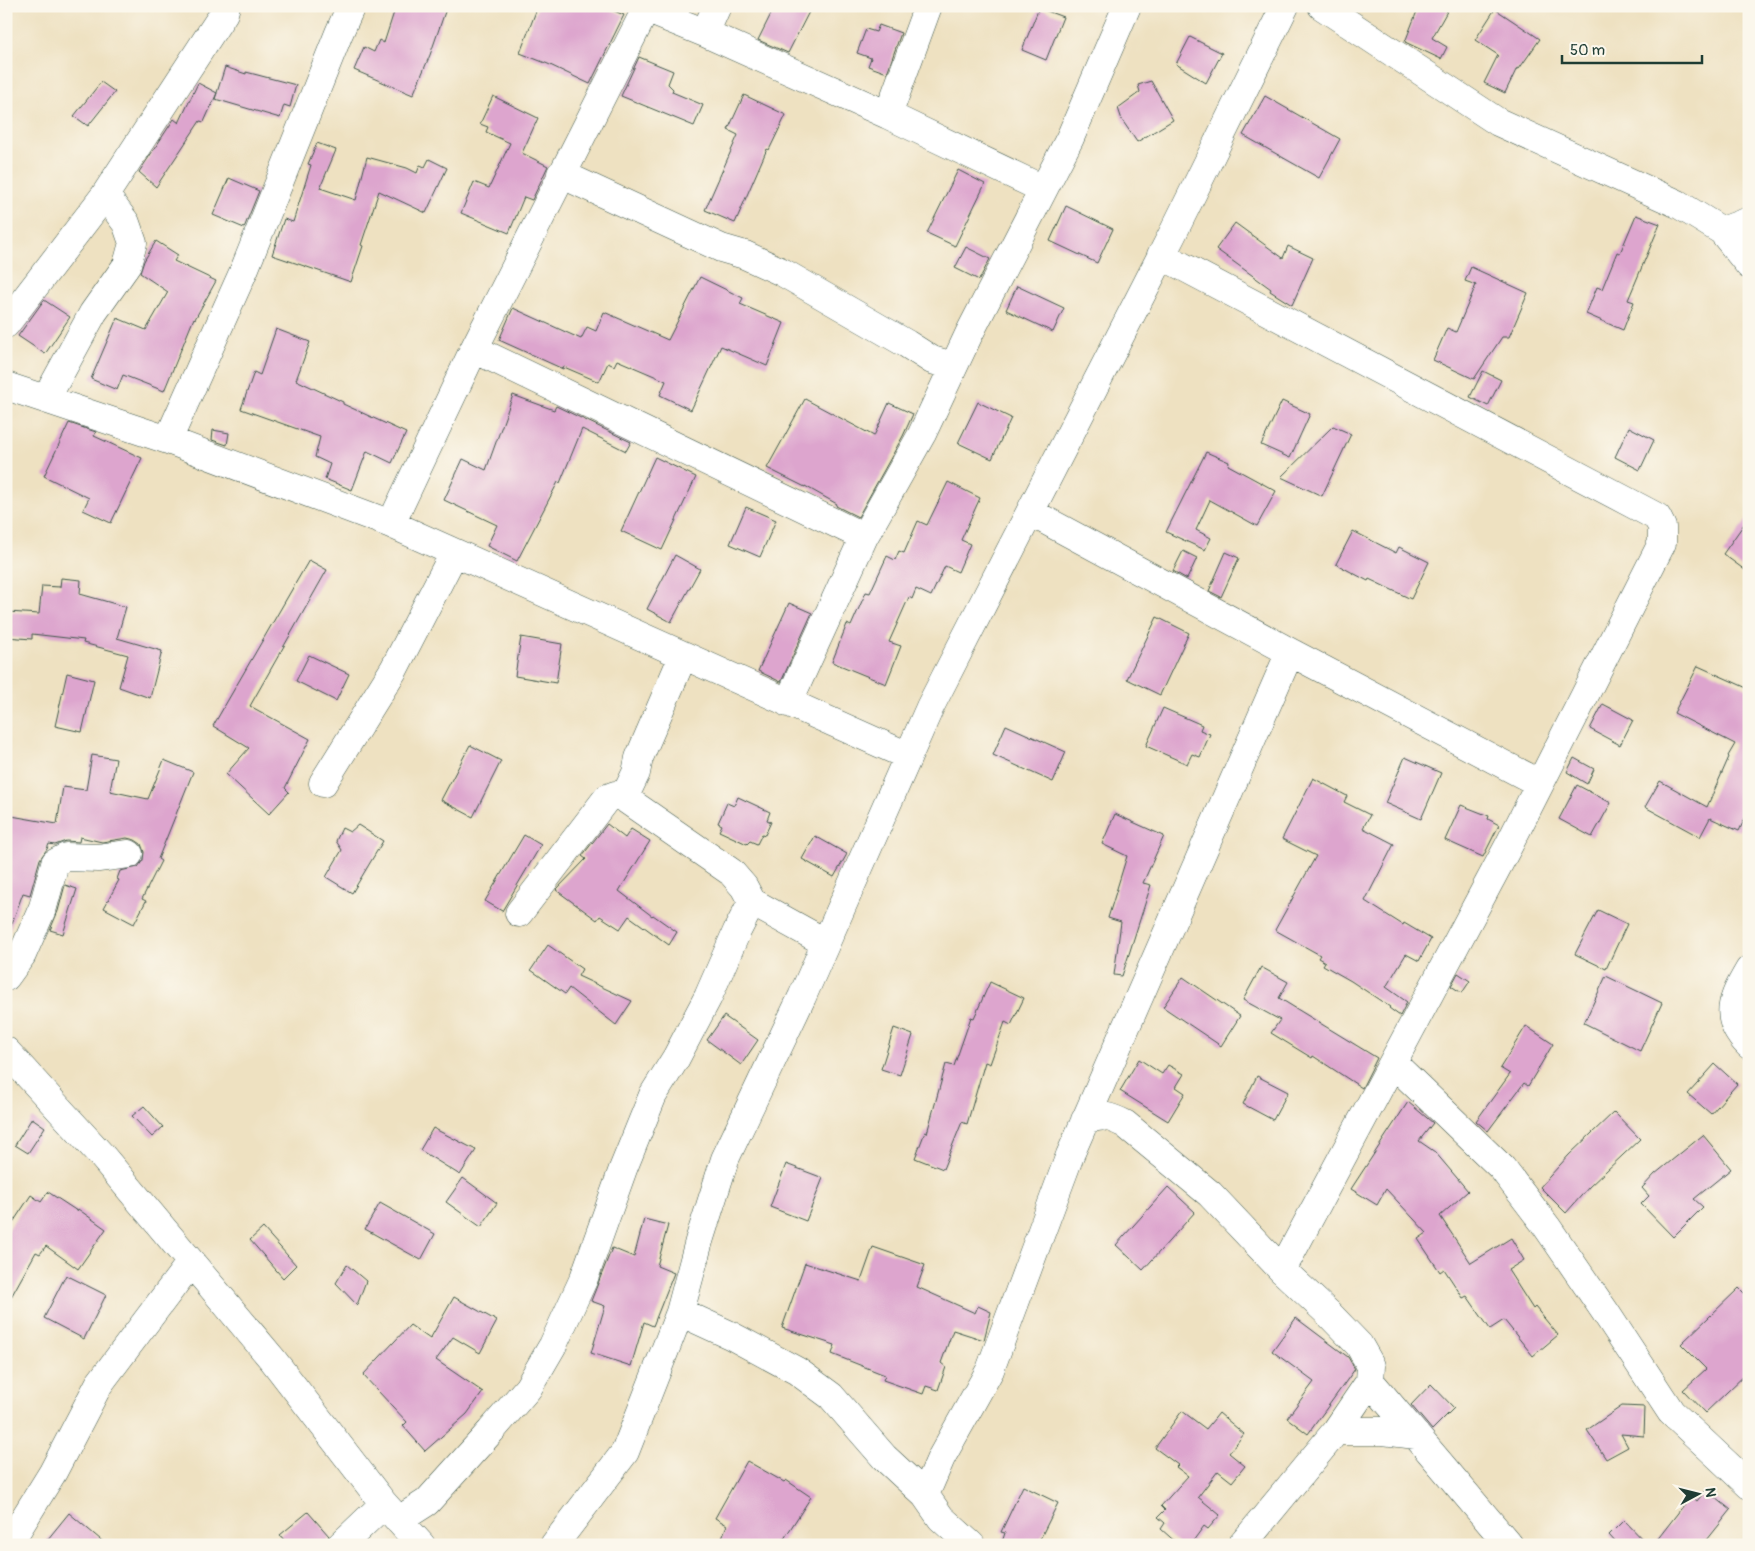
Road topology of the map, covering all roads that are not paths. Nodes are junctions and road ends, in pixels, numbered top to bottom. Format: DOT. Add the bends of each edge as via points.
graph roads {
  1 [pos="226,6"];
  2 [pos="352,6"];
  3 [pos="717,6"];
  4 [pos="928,6"];
  5 [pos="1126,6"];
  6 [pos="1285,6"];
  7 [pos="1322,6"];
  8 [pos="643,7"];
  9 [pos="705,33"];
  10 [pos="888,114"];
  11 [pos="561,174"];
  12 [pos="1043,189"];
  13 [pos="104,195"];
  14 [pos="1749,221"];
  15 [pos="1722,231"];
  16 [pos="1161,256"];
  17 [pos="1749,265"];
  18 [pos="6,324"];
  19 [pos="474,349"];
  20 [pos="953,366"];
  21 [pos="6,386"];
  22 [pos="46,400"];
  23 [pos="168,440"];
  24 [pos="1030,512"];
  25 [pos="391,524"];
  26 [pos="864,537"];
  27 [pos="454,553"];
  28 [pos="1290,652"];
  29 [pos="683,656"];
  30 [pos="788,703"];
  31 [pos="908,756"];
  32 [pos="323,783"];
  33 [pos="1539,784"];
  34 [pos="624,798"];
  35 [pos="129,854"];
  36 [pos="752,902"];
  37 [pos="519,913"];
  38 [pos="826,943"];
  39 [pos="1749,970"];
  40 [pos="6,977"];
  41 [pos="1749,1045"];
  42 [pos="6,1051"];
  43 [pos="1393,1063"];
  44 [pos="1086,1120"];
  45 [pos="191,1262"];
  46 [pos="1282,1270"];
  47 [pos="680,1312"];
  48 [pos="1370,1381"];
  49 [pos="1336,1430"];
  50 [pos="1416,1435"];
  51 [pos="1749,1486"];
  52 [pos="925,1495"];
  53 [pos="392,1512"];
  54 [pos="8,1545"];
  55 [pos="341,1545"];
  56 [pos="421,1545"];
  57 [pos="554,1545"];
  58 [pos="971,1545"];
  59 [pos="1242,1545"];
  60 [pos="1509,1545"];
  1 -- 13 [label="street"];
  2 -- 23 [label="street" via="245,268"];
  3 -- 9 [label="street"];
  4 -- 10 [label="street"];
  5 -- 12 [label="street" via="1070,138"];
  6 -- 16 [label="street"];
  7 -- 15 [label="street" via="1498,122 1678,204"];
  8 -- 9 [label="street"];
  8 -- 11 [label="street"];
  9 -- 10 [label="street"];
  10 -- 12 [label="street"];
  11 -- 19 [label="street"];
  11 -- 20 [label="street" via="721,248 782,272 932,360"];
  12 -- 20 [label="street"];
  13 -- 18 [label="street"];
  13 -- 22 [label="street" via="126,223 133,243 128,265 93,313"];
  14 -- 15 [label="street"];
  15 -- 17 [label="street"];
  16 -- 24 [label="street"];
  16 -- 33 [label="street" via="1657,517 1662,527 1662,543"];
  19 -- 25 [label="street"];
  19 -- 26 [label="street"];
  20 -- 26 [label="street" via="922,434"];
  21 -- 22 [label="street"];
  22 -- 23 [label="street"];
  23 -- 25 [label="street"];
  24 -- 28 [label="street"];
  24 -- 31 [label="street"];
  25 -- 27 [label="street"];
  26 -- 30 [label="street"];
  27 -- 29 [label="street"];
  27 -- 32 [label="street" via="394,669"];
  28 -- 33 [label="street"];
  28 -- 44 [label="street"];
  29 -- 30 [label="street"];
  29 -- 34 [label="street"];
  30 -- 31 [label="street"];
  31 -- 38 [label="street"];
  33 -- 43 [label="street"];
  34 -- 36 [label="street" via="731,872"];
  34 -- 37 [label="street" via="615,795 606,798"];
  35 -- 40 [label="street" via="98,858 66,857 55,863 43,907 22,955"];
  36 -- 38 [label="street"];
  36 -- 53 [label="street" via="708,997 653,1095 584,1278 553,1346 528,1388 428,1502"];
  38 -- 47 [label="street" via="725,1159"];
  39 -- 41 [label="street" via="1736,993 1731,1013 1740,1036"];
  42 -- 45 [label="street" via="102,1156"];
  43 -- 46 [label="street"];
  43 -- 51 [label="street" via="1502,1168 1547,1226 1671,1412"];
  44 -- 46 [label="street" via="1110,1116 1126,1124 1210,1194"];
  44 -- 52 [label="street" via="990,1370 941,1458"];
  45 -- 53 [label="street" via="273,1360"];
  45 -- 54 [label="street" via="99,1384 53,1472"];
  46 -- 48 [label="street" via="1358,1345 1371,1366"];
  47 -- 52 [label="street" via="797,1371 831,1396 884,1457"];
  47 -- 57 [label="street" via="625,1452"];
  48 -- 49 [label="street"];
  48 -- 50 [label="street"];
  49 -- 50 [label="street"];
  49 -- 59 [label="street"];
  50 -- 60 [label="street"];
  52 -- 58 [label="street" via="941,1518"];
  53 -- 55 [label="street"];
  53 -- 56 [label="street"];
}
